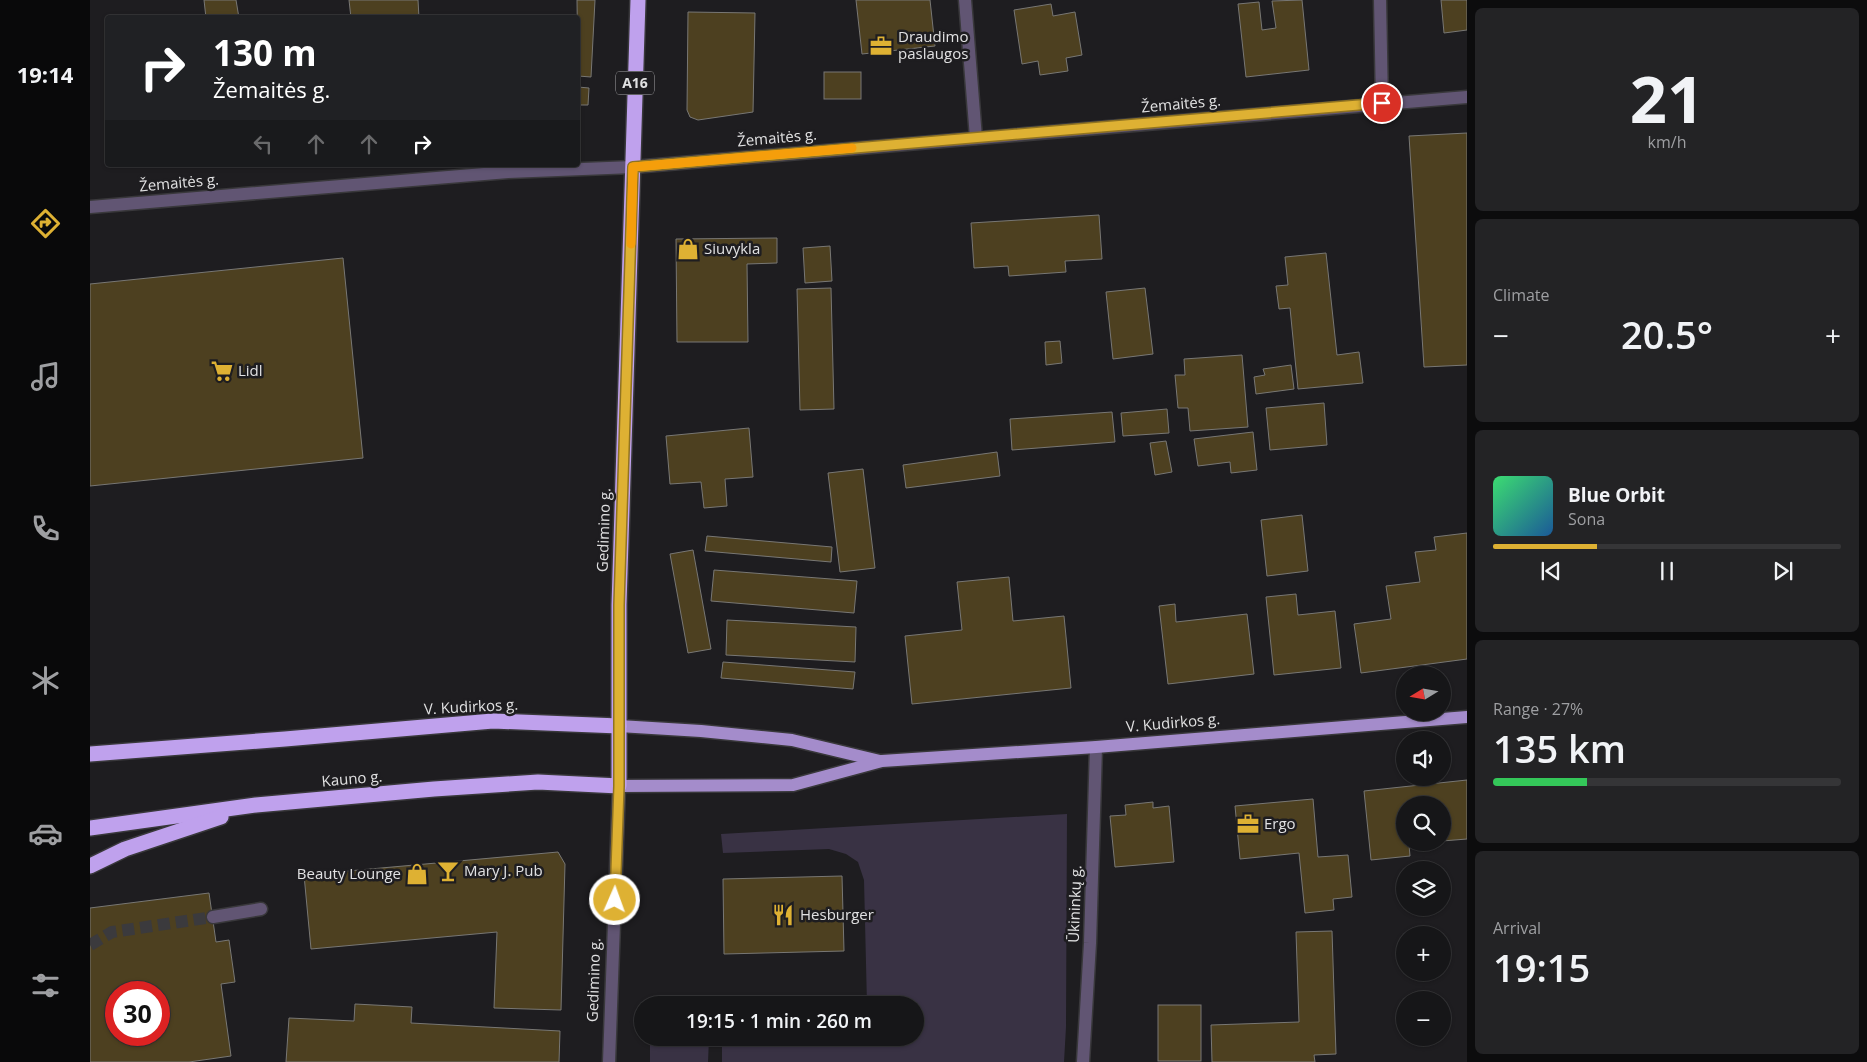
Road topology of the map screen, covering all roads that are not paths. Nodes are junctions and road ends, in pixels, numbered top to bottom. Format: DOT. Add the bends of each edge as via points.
graph roads {
  1 [pos="638,0"];
  2 [pos="965,0"];
  3 [pos="1380,0"];
  4 [pos="1467,97"];
  5 [pos="1382,103"];
  6 [pos="976,138"];
  7 [pos="633,167"];
  8 [pos="90,207"];
  9 [pos="1467,717"];
  10 [pos="619,726"];
  11 [pos="1096,747"];
  12 [pos="90,754"];
  13 [pos="882,761"];
  14 [pos="619,786"];
  15 [pos="256,805"];
  16 [pos="90,828"];
  17 [pos="90,866"];
  18 [pos="261,909"];
  19 [pos="213,917"];
  20 [pos="609,1062"];
  21 [pos="1083,1062"];
  1 -- 7 [label="highway, Gedimino g. / A16"];
  2 -- 6 [label="street"];
  3 -- 5 [label="street"];
  4 -- 5 [label="street, Žemaitės g."];
  5 -- 6 [label="street, Žemaitės g."];
  6 -- 7 [label="street, Žemaitės g."];
  7 -- 8 [label="street, Žemaitės g." via="508,172"];
  7 -- 10 [label="highway, Gedimino g. / A16" via="619,605"];
  9 -- 11 [label="main road, V. Kudirkos g."];
  10 -- 12 [label="highway, V. Kudirkos g." via="493,720"];
  10 -- 13 [label="main road, V. Kudirkos g." via="792,740"];
  10 -- 14 [label="highway, Gedimino g. / A16"];
  11 -- 13 [label="main road, V. Kudirkos g."];
  11 -- 21 [label="street, Ūkininkų g."];
  13 -- 14 [label="main road, V. Kudirkos g." via="792,785"];
  14 -- 15 [label="highway, Kauno g." via="538,782"];
  14 -- 20 [label="street, Gedimino g."];
  15 -- 16 [label="highway, Kauno g."];
  15 -- 17 [label="highway" via="125,849"];
  18 -- 19 [label="street"];
}
